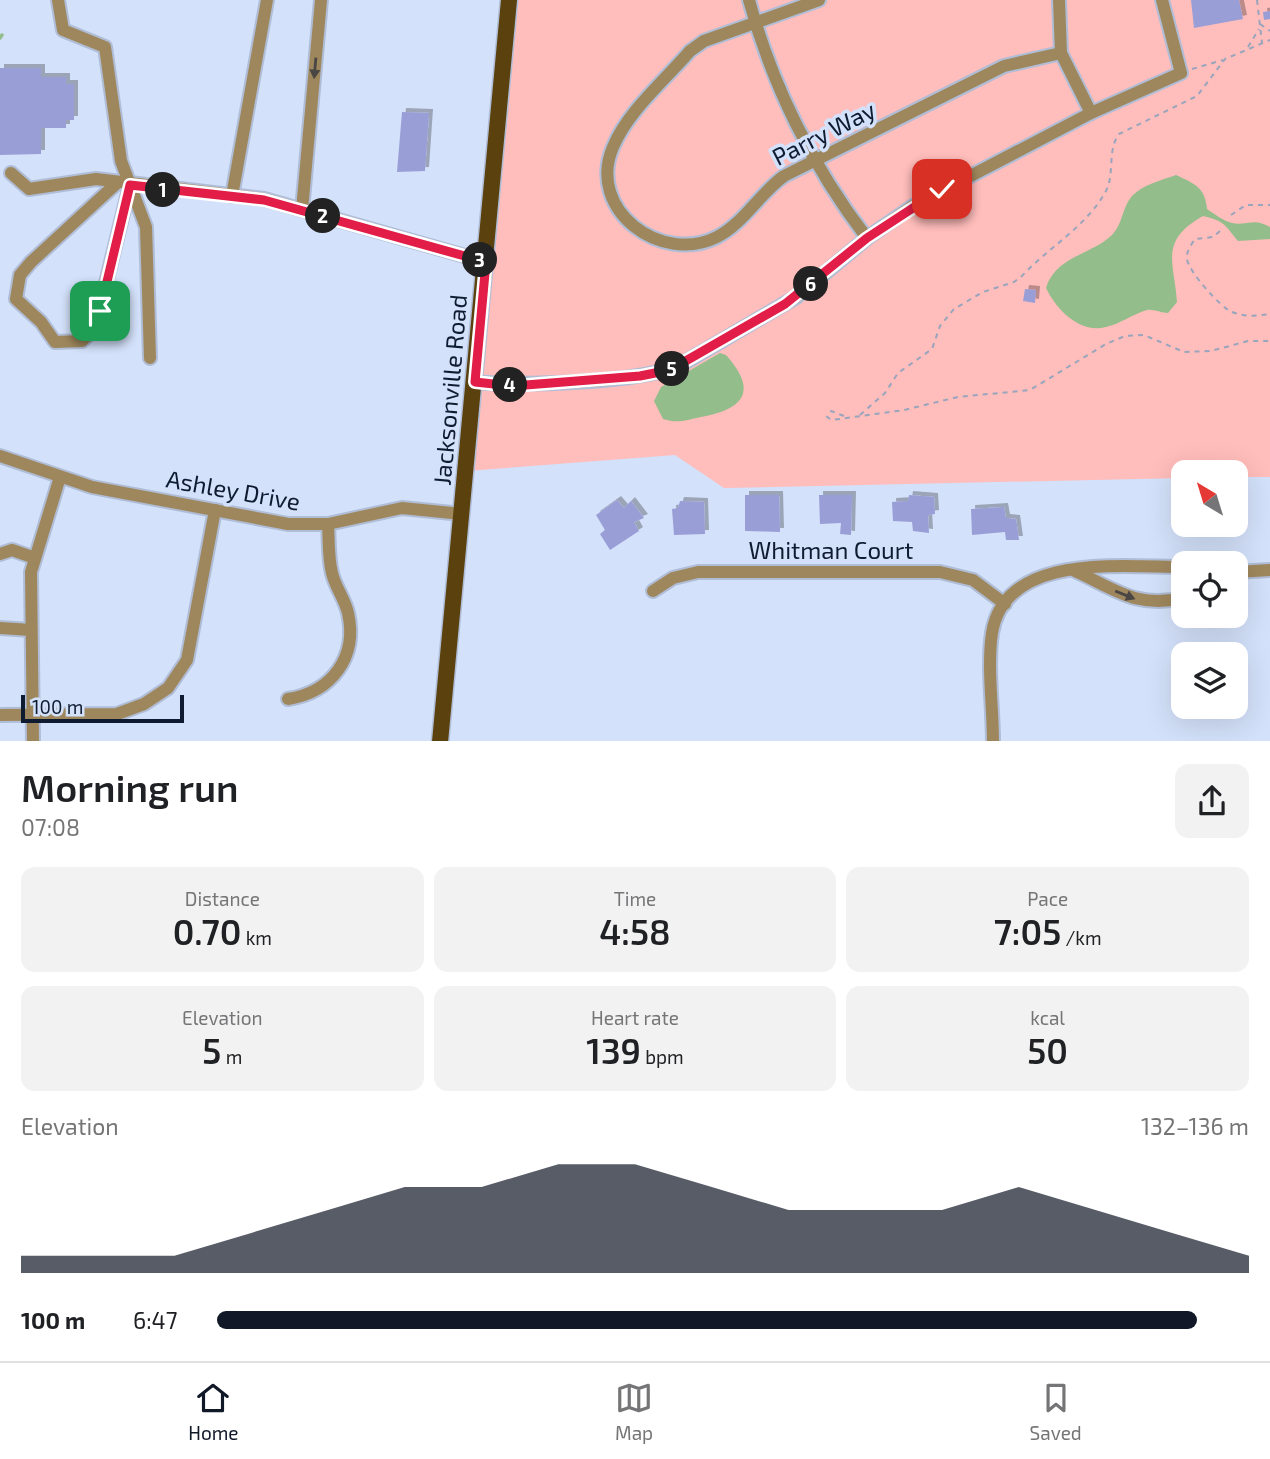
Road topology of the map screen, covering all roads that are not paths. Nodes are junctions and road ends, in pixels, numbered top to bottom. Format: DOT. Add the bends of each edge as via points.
graph roads {
  1 [pos="58,0"];
  2 [pos="267,0"];
  3 [pos="321,0"];
  4 [pos="509,0"];
  5 [pos="749,0"];
  6 [pos="818,0"];
  7 [pos="1059,0"];
  8 [pos="1162,0"];
  9 [pos="1173,0"];
  10 [pos="1166,17"];
  11 [pos="755,21"];
  12 [pos="1061,53"];
  13 [pos="1091,113"];
  14 [pos="816,160"];
  15 [pos="11,173"];
  16 [pos="123,184"];
  17 [pos="232,196"];
  18 [pos="302,210"];
  19 [pos="867,238"];
  20 [pos="486,262"];
  21 [pos="150,358"];
  22 [pos="475,382"];
  23 [pos="0,456"];
  24 [pos="60,477"];
  25 [pos="215,510"];
  26 [pos="462,514"];
  27 [pos="328,524"];
  28 [pos="0,554"];
  29 [pos="35,558"];
  30 [pos="1171,567"];
  31 [pos="1072,570"];
  32 [pos="1270,570"];
  33 [pos="1248,571"];
  34 [pos="653,591"];
  35 [pos="1171,600"];
  36 [pos="1005,604"];
  37 [pos="0,628"];
  38 [pos="31,630"];
  39 [pos="288,699"];
  40 [pos="0,715"];
  41 [pos="33,715"];
  42 [pos="33,741"];
  43 [pos="440,741"];
  44 [pos="993,741"];
  1 -- 16 [label="street" via="63,30 106,47"];
  2 -- 17 [label="street"];
  3 -- 18 [label="street, one-way"];
  4 -- 20 [label="main road, Jacksonville Road"];
  5 -- 11 [label="street"];
  6 -- 11 [label="street, Parry Way"];
  7 -- 12 [label="street"];
  8 -- 10 [label="street"];
  9 -- 10 [label="street"];
  10 -- 13 [label="street" via="1181,73"];
  11 -- 14 [label="street" via="776,80"];
  11 -- 14 [label="street, Parry Way" via="696,46 622,130 609,163 616,205 656,241 684,246 703,243 733,225 769,186"];
  12 -- 13 [label="street"];
  12 -- 14 [label="street, Parry Way" via="1004,66"];
  13 -- 19 [label="street" via="942,189"];
  14 -- 19 [label="street"];
  15 -- 16 [label="street" via="29,189 96,179"];
  16 -- 16 [label="street" via="95,328 82,341 55,342 41,322 19,305 16,288 20,275"];
  16 -- 17 [label="street"];
  16 -- 21 [label="street" via="146,227"];
  17 -- 18 [label="street"];
  18 -- 20 [label="street"];
  19 -- 22 [label="street" via="785,304 670,370 513,386"];
  20 -- 22 [label="main road, Jacksonville Road"];
  22 -- 26 [label="main road, Jacksonville Road"];
  23 -- 24 [label="street, Ashley Drive"];
  24 -- 25 [label="street, Ashley Drive"];
  24 -- 29 [label="street"];
  25 -- 27 [label="street, Ashley Drive" via="288,524"];
  25 -- 41 [label="street" via="187,660 168,688 126,712"];
  26 -- 27 [label="street, Ashley Drive" via="402,508"];
  26 -- 43 [label="main road, Jacksonville Road"];
  27 -- 39 [label="street" via="332,572 349,616 349,648 330,681"];
  28 -- 29 [label="street" via="12,550"];
  29 -- 38 [label="street"];
  30 -- 31 [label="street"];
  31 -- 35 [label="street, one-way" via="1137,600"];
  31 -- 36 [label="street" via="1034,578"];
  32 -- 33 [label="street"];
  34 -- 36 [label="street, Whitman Court" via="673,578 698,572 940,572 973,580"];
  36 -- 44 [label="street" via="992,636"];
  37 -- 38 [label="street"];
  38 -- 41 [label="street"];
  40 -- 41 [label="street"];
  41 -- 42 [label="street"];
}
